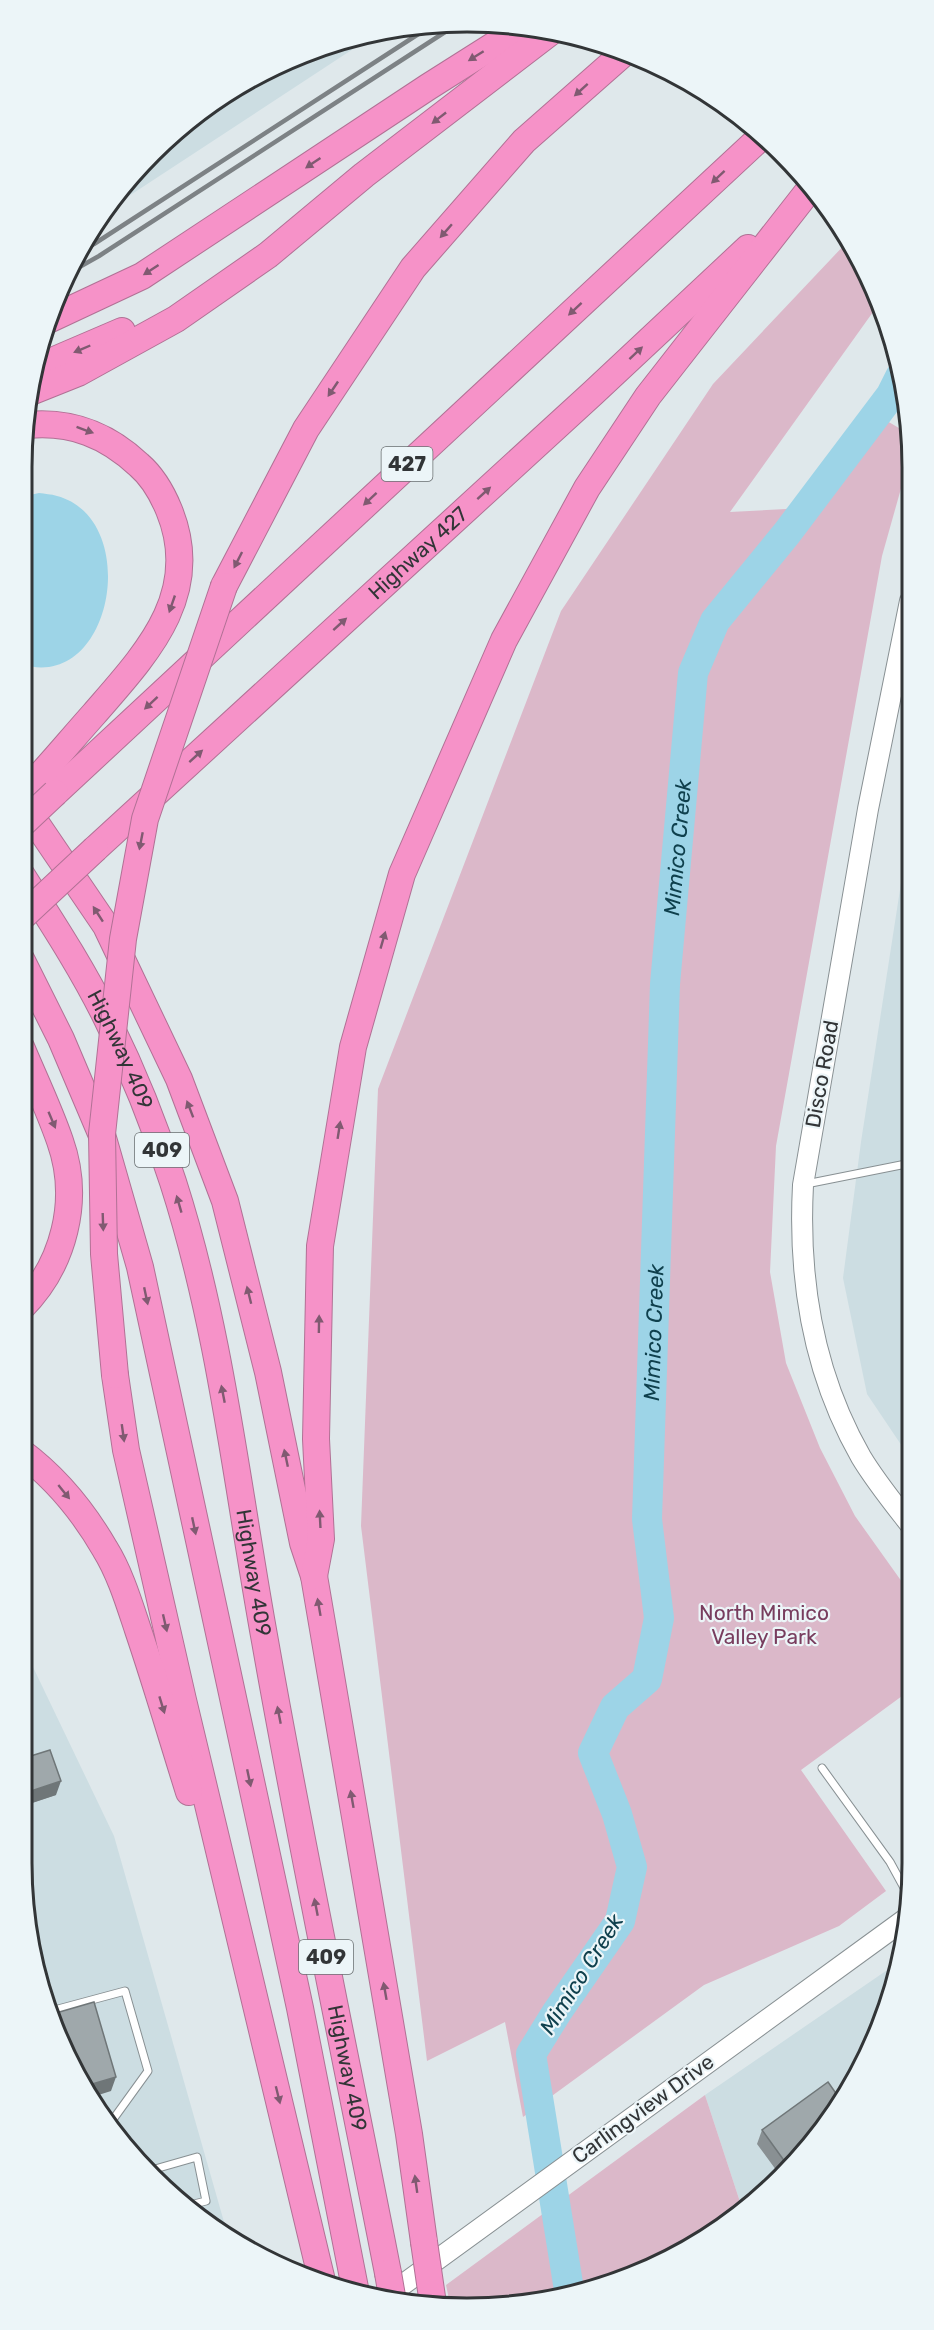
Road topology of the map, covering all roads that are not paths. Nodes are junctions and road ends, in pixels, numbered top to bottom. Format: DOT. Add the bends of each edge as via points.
graph roads {
  1 [pos="512,34"];
  2 [pos="543,38"];
  3 [pos="617,59"];
  4 [pos="756,142"];
  5 [pos="364,176"];
  6 [pos="805,193"];
  7 [pos="806,194"];
  8 [pos="60,315"];
  9 [pos="44,365"];
  10 [pos="39,389"];
  11 [pos="33,425"];
  12 [pos="902,641"];
  13 [pos="48,783"];
  14 [pos="32,792"];
  15 [pos="32,808"];
  16 [pos="32,815"];
  17 [pos="56,885"];
  18 [pos="32,891"];
  19 [pos="32,908"];
  20 [pos="32,916"];
  21 [pos="32,981"];
  22 [pos="32,1073"];
  23 [pos="902,1165"];
  24 [pos="803,1185"];
  25 [pos="32,1296"];
  26 [pos="32,1460"];
  27 [pos="902,1513"];
  28 [pos="314,1576"];
  29 [pos="822,1768"];
  30 [pos="902,1884"];
  31 [pos="898,1924"];
  32 [pos="57,2009"];
  33 [pos="264,2039"];
  34 [pos="114,2118"];
  35 [pos="156,2168"];
  36 [pos="195,2203"];
  37 [pos="320,2272"];
  38 [pos="354,2284"];
  39 [pos="391,2292"];
  40 [pos="393,2292"];
  41 [pos="432,2297"];
  1 -- 8 [label="highway, one-way" via="142,276"];
  2 -- 5 [label="highway, one-way"];
  3 -- 33 [label="highway, one-way, bridge" via="524,141 413,268 306,429 224,586 145,819 123,939 102,1134 104,1254 115,1375 128,1462"];
  4 -- 13 [label="highway, 427, one-way"];
  5 -- 9 [label="highway, one-way" via="166,308"];
  5 -- 10 [label="highway" via="268,255 176,319"];
  17 -- 6 [label="highway, Highway 427, one-way, bridge"];
  28 -- 7 [label="highway, one-way" via="321,1539 316,1439 321,1246 353,1047 402,874 504,640 587,488 648,396"];
  11 -- 13 [label="highway, one-way" via="77,427 122,449 148,473 164,498 180,551 175,596 162,628"];
  12 -- 24 [label="main road, Disco Road" via="868,809"];
  13 -- 14 [label="highway"];
  13 -- 15 [label="highway, 427, bridge"];
  28 -- 16 [label="highway, one-way" via="303,1543 268,1372 225,1201 179,1080 106,926"];
  17 -- 19 [label="highway, Highway 427, bridge"];
  17 -- 20 [label="highway, bridge"];
  39 -- 18 [label="highway, Highway 409 / 409, one-way, bridge" via="196,1262 159,1143 108,1019"];
  21 -- 38 [label="highway, Highway 409 / 409, one-way" via="103,1138 140,1267 300,2008"];
  22 -- 25 [label="highway, one-way" via="61,1143 68,1196 66,1225 55,1262"];
  23 -- 24 [label="lane"];
  24 -- 27 [label="main road, Disco Road" via="803,1277 826,1375 862,1458"];
  26 -- 33 [label="highway, one-way" via="61,1487 87,1522 106,1550 128,1600"];
  41 -- 28 [label="highway, one-way, bridge" via="409,2134"];
  29 -- 30 [label="lane"];
  31 -- 40 [label="main road, Carlingview Drive"];
  32 -- 34 [label="lane" via="125,1991 148,2071"];
  33 -- 37 [label="highway, one-way"];
  35 -- 36 [label="lane" via="196,2157 206,2200"];
}
